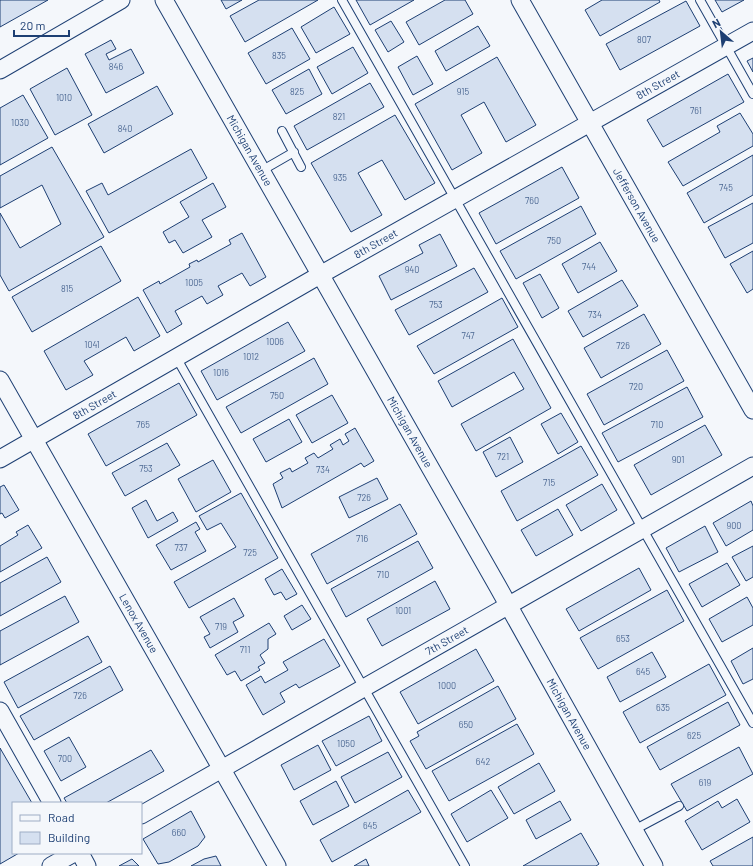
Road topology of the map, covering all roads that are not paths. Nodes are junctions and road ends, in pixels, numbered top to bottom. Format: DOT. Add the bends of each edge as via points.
graph roads {
  1 [pos="121,0"];
  2 [pos="164,0"];
  3 [pos="342,0"];
  4 [pos="520,0"];
  5 [pos="700,0"];
  6 [pos="753,31"];
  7 [pos="726,46"];
  8 [pos="0,70"];
  9 [pos="753,94"];
  10 [pos="590,123"];
  11 [pos="282,131"];
  12 [pos="294,152"];
  13 [pos="301,167"];
  14 [pos="261,171"];
  15 [pos="455,199"];
  16 [pos="320,275"];
  17 [pos="176,357"];
  18 [pos="0,380"];
  19 [pos="753,410"];
  20 [pos="34,439"];
  21 [pos="0,459"];
  22 [pos="753,466"];
  23 [pos="643,528"];
  24 [pos="508,605"];
  25 [pos="363,686"];
  26 [pos="0,711"];
  27 [pos="753,723"];
  28 [pos="221,769"];
  29 [pos="51,802"];
  30 [pos="679,806"];
  31 [pos="142,814"];
  32 [pos="634,830"];
  33 [pos="72,854"];
  34 [pos="81,854"];
  35 [pos="51,866"];
  36 [pos="87,866"];
  37 [pos="277,866"];
  38 [pos="465,866"];
  39 [pos="654,866"];
  1 -- 8 [label="street"];
  2 -- 14 [label="street, Michigan Avenue"];
  3 -- 15 [label="lane"];
  4 -- 10 [label="street, Jefferson Avenue"];
  5 -- 7 [label="lane"];
  6 -- 7 [label="street, 8th Street"];
  7 -- 9 [label="lane"];
  7 -- 10 [label="street, 8th Street"];
  10 -- 15 [label="street, 8th Street"];
  10 -- 19 [label="street, Jefferson Avenue"];
  11 -- 12 [label="lane"];
  12 -- 13 [label="lane"];
  12 -- 14 [label="lane"];
  14 -- 16 [label="street, Michigan Avenue"];
  15 -- 16 [label="street, 8th Street"];
  15 -- 23 [label="lane"];
  16 -- 17 [label="street, 8th Street"];
  16 -- 24 [label="street, Michigan Avenue"];
  17 -- 20 [label="street, 8th Street"];
  17 -- 25 [label="lane"];
  18 -- 20 [label="street, Lenox Avenue"];
  20 -- 21 [label="street, 8th Street"];
  20 -- 28 [label="street, Lenox Avenue"];
  22 -- 23 [label="street, 7th Street"];
  23 -- 24 [label="street, 7th Street"];
  23 -- 27 [label="lane"];
  24 -- 25 [label="street, 7th Street"];
  24 -- 32 [label="street, Michigan Avenue"];
  25 -- 28 [label="street, 7th Street"];
  25 -- 38 [label="lane"];
  26 -- 29 [label="street"];
  28 -- 31 [label="street, 7th Street"];
  28 -- 37 [label="street, Lenox Avenue"];
  30 -- 32 [label="lane"];
  32 -- 39 [label="street, Michigan Avenue"];
  33 -- 35 [label="street"];
  34 -- 36 [label="street"];
}
